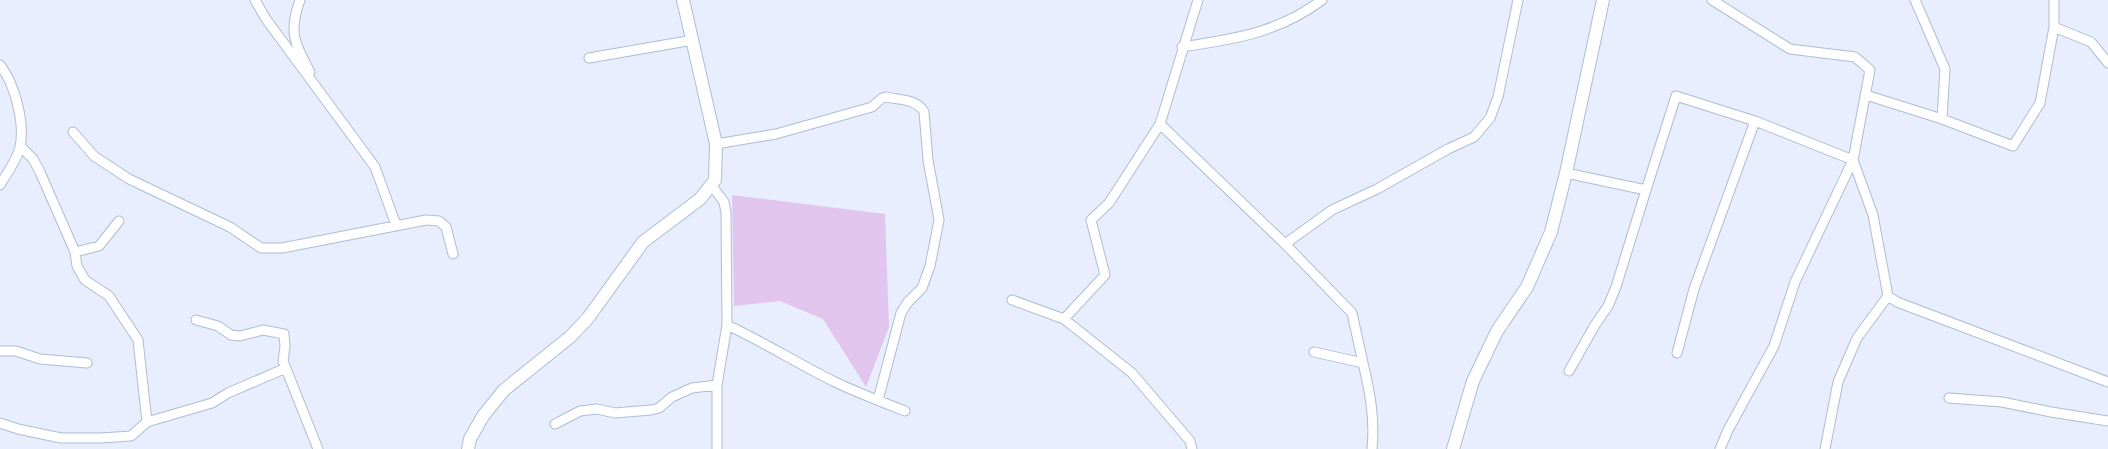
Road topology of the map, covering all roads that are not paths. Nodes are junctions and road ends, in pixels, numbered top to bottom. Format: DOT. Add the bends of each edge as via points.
graph roads {
  1 [pos="248,0"];
  2 [pos="300,0"];
  3 [pos="683,0"];
  4 [pos="1198,0"];
  5 [pos="1322,0"];
  6 [pos="1518,0"];
  7 [pos="1603,0"];
  8 [pos="1712,0"];
  9 [pos="1915,0"];
  10 [pos="2054,0"];
  11 [pos="256,2"];
  12 [pos="2054,27"];
  13 [pos="693,40"];
  14 [pos="1182,47"];
  15 [pos="590,58"];
  16 [pos="2108,63"];
  17 [pos="0,65"];
  18 [pos="1866,95"];
  19 [pos="323,97"];
  20 [pos="1942,119"];
  21 [pos="1755,121"];
  22 [pos="1160,124"];
  23 [pos="73,132"];
  24 [pos="716,144"];
  25 [pos="20,146"];
  26 [pos="1853,160"];
  27 [pos="1566,173"];
  28 [pos="0,185"];
  29 [pos="712,186"];
  30 [pos="1646,190"];
  31 [pos="119,221"];
  32 [pos="396,225"];
  33 [pos="1285,244"];
  34 [pos="75,252"];
  35 [pos="453,254"];
  36 [pos="1888,296"];
  37 [pos="1012,300"];
  38 [pos="1064,319"];
  39 [pos="196,320"];
  40 [pos="727,325"];
  41 [pos="0,351"];
  42 [pos="1314,352"];
  43 [pos="1677,353"];
  44 [pos="87,363"];
  45 [pos="1363,363"];
  46 [pos="286,368"];
  47 [pos="1569,371"];
  48 [pos="2108,382"];
  49 [pos="717,385"];
  50 [pos="1949,398"];
  51 [pos="878,400"];
  52 [pos="905,411"];
  53 [pos="2108,421"];
  54 [pos="147,422"];
  55 [pos="0,423"];
  56 [pos="555,424"];
  57 [pos="318,449"];
  58 [pos="468,449"];
  59 [pos="717,449"];
  60 [pos="1192,449"];
  61 [pos="1372,449"];
  62 [pos="1453,449"];
  63 [pos="1720,449"];
  64 [pos="1825,449"];
  1 -- 11 [label="street"];
  2 -- 19 [label="street" via="294,31 295,44"];
  3 -- 13 [label="street"];
  4 -- 14 [label="street"];
  5 -- 14 [label="street" via="1272,29 1241,38"];
  6 -- 33 [label="street" via="1498,97 1490,118 1474,137 1332,210"];
  7 -- 27 [label="street"];
  8 -- 18 [label="street" via="1790,49 1855,57 1870,70"];
  9 -- 20 [label="street" via="1945,68"];
  10 -- 12 [label="street"];
  11 -- 19 [label="street"];
  12 -- 16 [label="street" via="2091,42"];
  12 -- 20 [label="street" via="2040,103 2013,146"];
  13 -- 15 [label="street"];
  13 -- 24 [label="street"];
  14 -- 22 [label="street"];
  17 -- 25 [label="street" via="5,71 20,110"];
  18 -- 20 [label="street"];
  18 -- 26 [label="street"];
  19 -- 32 [label="street" via="375,167"];
  21 -- 26 [label="street"];
  21 -- 30 [label="street" via="1676,96"];
  21 -- 43 [label="street" via="1694,289"];
  22 -- 33 [label="street"];
  22 -- 38 [label="street" via="1109,203 1091,220 1106,275"];
  23 -- 32 [label="street" via="94,156 129,179 230,227 261,248 282,248"];
  24 -- 29 [label="street" via="717,168"];
  24 -- 51 [label="street" via="776,134 872,107 886,97 917,103 921,107 924,112 928,160 939,220 930,266 922,288 908,302 901,314"];
  25 -- 28 [label="street"];
  25 -- 34 [label="street" via="33,159 40,172"];
  26 -- 36 [label="street" via="1873,215"];
  26 -- 63 [label="street" via="1795,282 1774,346"];
  27 -- 30 [label="street"];
  27 -- 62 [label="street" via="1551,232 1527,288 1497,331 1473,381"];
  29 -- 40 [label="street" via="724,202 726,213"];
  29 -- 58 [label="street" via="700,200 643,242 588,318 570,337 504,390 483,416 470,439"];
  30 -- 47 [label="street" via="1608,306"];
  31 -- 34 [label="street" via="99,246"];
  32 -- 35 [label="street" via="426,220 439,221 446,227"];
  33 -- 45 [label="street" via="1352,313"];
  34 -- 54 [label="street" via="76,266 85,280 109,296 138,340"];
  36 -- 48 [label="street" via="1897,302"];
  36 -- 64 [label="street" via="1857,338 1838,382"];
  37 -- 38 [label="street"];
  38 -- 60 [label="street" via="1132,373 1190,441"];
  39 -- 46 [label="street" via="218,326 231,335 240,336 263,330 284,334 286,347 283,361"];
  40 -- 49 [label="street"];
  40 -- 51 [label="street" via="833,381"];
  41 -- 44 [label="street" via="16,351 40,359"];
  42 -- 45 [label="street"];
  45 -- 61 [label="street" via="1374,427"];
  46 -- 54 [label="street" via="228,393 212,403"];
  46 -- 57 [label="street"];
  49 -- 56 [label="street" via="692,388 672,397 659,408 651,410 615,413 597,409 580,411"];
  49 -- 59 [label="street"];
  50 -- 53 [label="street" via="2002,402"];
  51 -- 52 [label="street"];
  54 -- 55 [label="street" via="131,436 101,438 61,438"];
}
